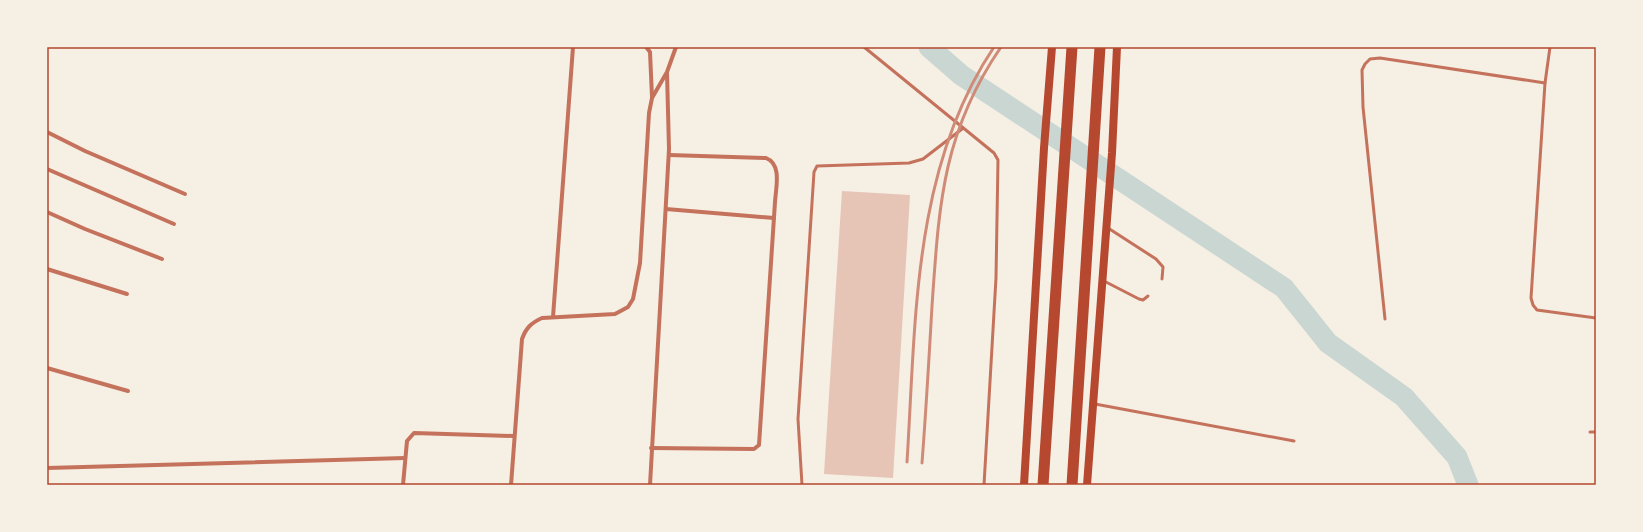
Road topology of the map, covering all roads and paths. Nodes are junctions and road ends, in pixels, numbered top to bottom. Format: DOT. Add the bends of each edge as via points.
graph roads {
  1 [pos="573,47"];
  2 [pos="646,47"];
  3 [pos="676,47"];
  4 [pos="864,47"];
  5 [pos="1052,47"];
  6 [pos="1072,47"];
  7 [pos="1100,47"];
  8 [pos="1117,47"];
  9 [pos="1550,47"];
  10 [pos="667,72"];
  11 [pos="1545,83"];
  12 [pos="652,98"];
  13 [pos="962,129"];
  14 [pos="47,132"];
  15 [pos="668,155"];
  16 [pos="47,169"];
  17 [pos="185,194"];
  18 [pos="666,209"];
  19 [pos="47,212"];
  20 [pos="774,218"];
  21 [pos="174,224"];
  22 [pos="1106,227"];
  23 [pos="162,259"];
  24 [pos="47,269"];
  25 [pos="1162,279"];
  26 [pos="1102,280"];
  27 [pos="127,294"];
  28 [pos="1148,296"];
  29 [pos="553,317"];
  30 [pos="1596,318"];
  31 [pos="1385,319"];
  32 [pos="47,368"];
  33 [pos="128,391"];
  34 [pos="1093,404"];
  35 [pos="1590,432"];
  36 [pos="1596,432"];
  37 [pos="513,436"];
  38 [pos="1294,441"];
  39 [pos="652,448"];
  40 [pos="405,458"];
  41 [pos="47,468"];
  42 [pos="403,485"];
  43 [pos="510,485"];
  44 [pos="650,485"];
  45 [pos="802,485"];
  46 [pos="984,485"];
  47 [pos="1024,485"];
  48 [pos="1043,485"];
  49 [pos="1072,485"];
  50 [pos="1087,485"];
  1 -- 29 [label="street"];
  2 -- 12 [label="street" via="650,52"];
  3 -- 10 [label="street"];
  4 -- 13 [label="lane"];
  5 -- 47 [label="main road"];
  6 -- 48 [label="highway"];
  7 -- 49 [label="highway"];
  8 -- 22 [label="main road"];
  9 -- 11 [label="lane"];
  10 -- 12 [label="street"];
  10 -- 15 [label="street"];
  11 -- 30 [label="lane" via="1531,298 1537,310"];
  11 -- 31 [label="lane" via="1380,58 1370,59 1365,64 1362,70 1363,107"];
  12 -- 29 [label="street" via="640,263 633,300 628,308 615,314"];
  13 -- 45 [label="lane" via="922,159 913,162 818,166 814,172 798,419"];
  13 -- 46 [label="lane" via="994,153 999,165 996,278"];
  14 -- 17 [label="street"];
  15 -- 18 [label="street"];
  15 -- 20 [label="street" via="766,158 772,161 776,170"];
  16 -- 21 [label="street"];
  18 -- 20 [label="street"];
  18 -- 39 [label="street"];
  19 -- 23 [label="street"];
  20 -- 39 [label="street" via="759,445 754,449"];
  22 -- 25 [label="lane" via="1156,259 1163,267"];
  22 -- 26 [label="main road"];
  24 -- 27 [label="street"];
  26 -- 28 [label="lane" via="1139,299 1143,300"];
  26 -- 34 [label="main road"];
  29 -- 37 [label="street" via="531,323 522,339"];
  32 -- 33 [label="street"];
  34 -- 38 [label="lane"];
  34 -- 50 [label="main road"];
  35 -- 36 [label="lane"];
  37 -- 40 [label="street" via="419,432 410,436"];
  37 -- 43 [label="street"];
  39 -- 44 [label="street"];
  40 -- 41 [label="street"];
  40 -- 42 [label="street"];
}
